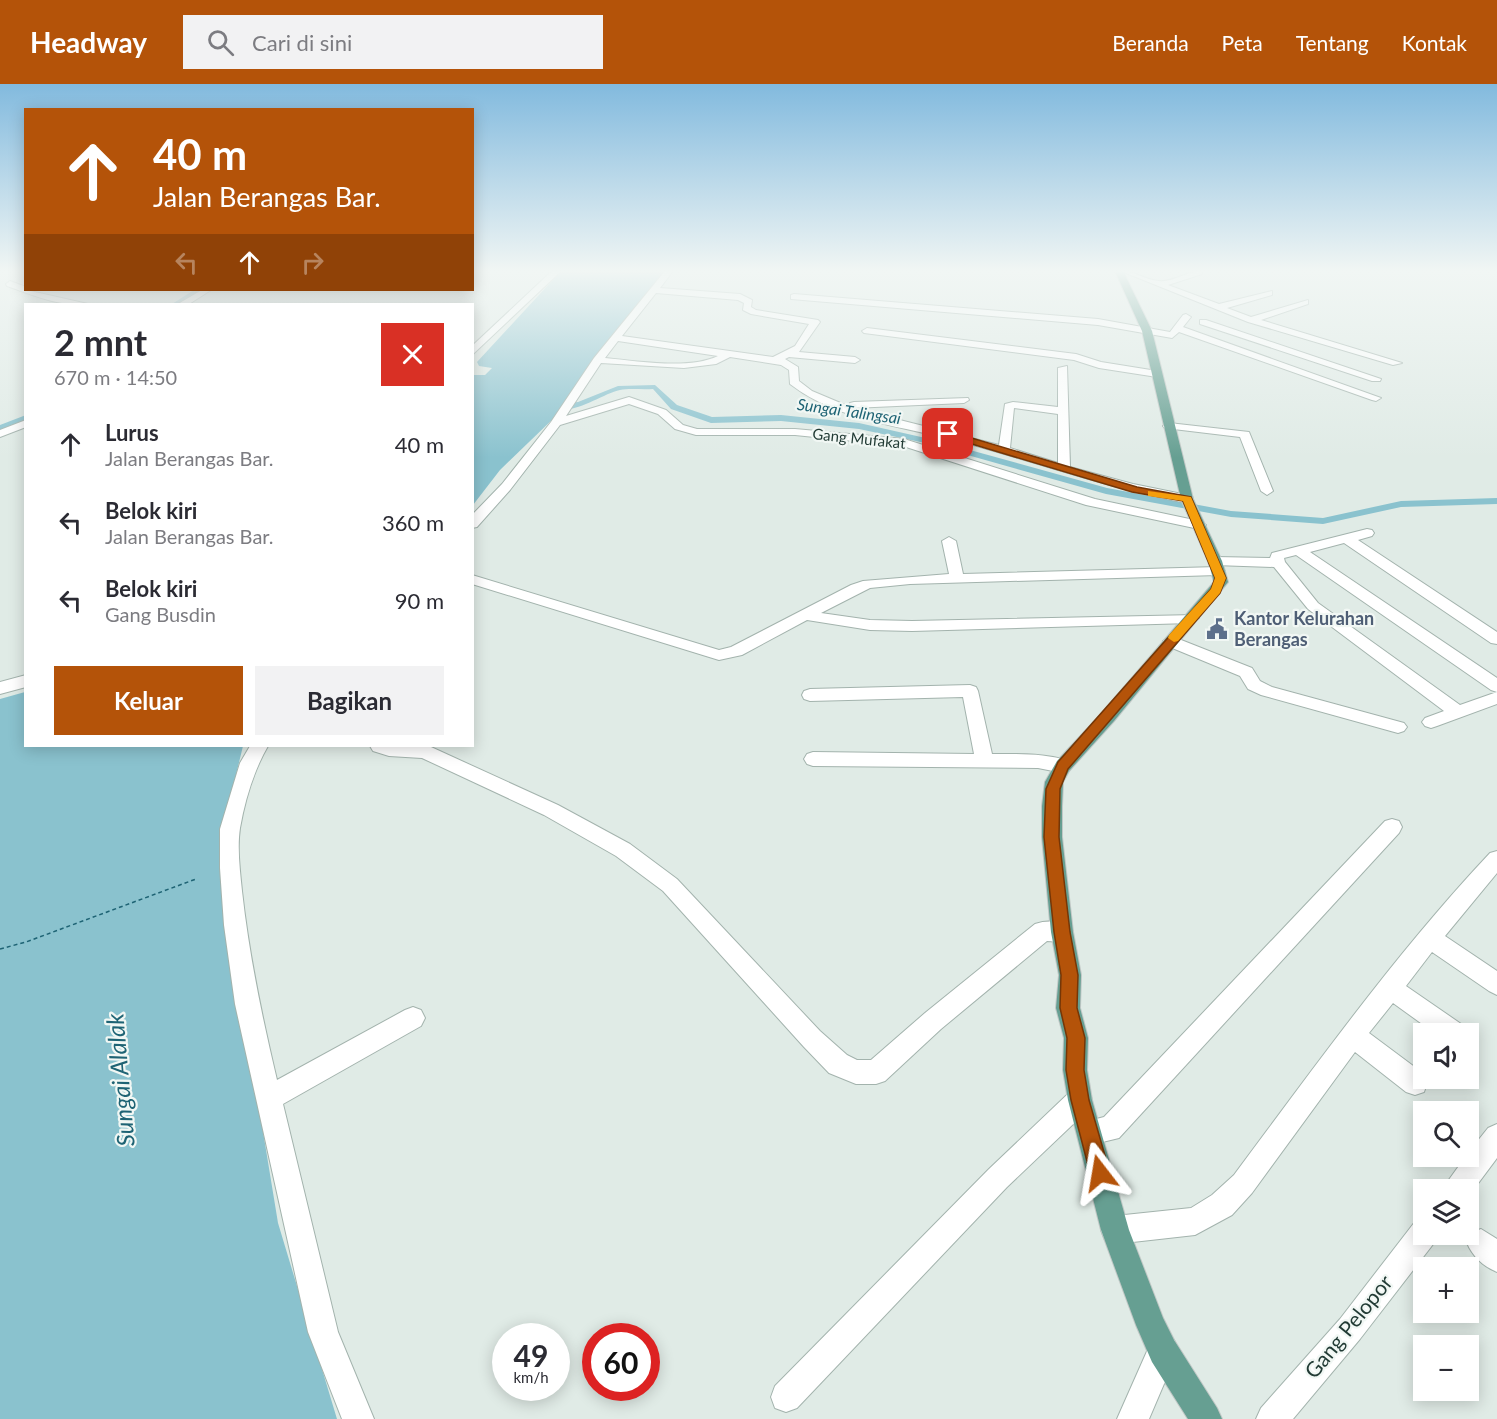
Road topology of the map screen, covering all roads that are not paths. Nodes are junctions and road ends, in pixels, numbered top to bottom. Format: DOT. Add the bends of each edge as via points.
graph roads {
  1 [pos="492,333"];
  2 [pos="620,333"];
  3 [pos="808,333"];
  4 [pos="893,333"];
  5 [pos="1147,333"];
  6 [pos="1193,333"];
  7 [pos="1239,333"];
  8 [pos="1296,333"];
  9 [pos="616,338"];
  10 [pos="474,340"];
  11 [pos="484,341"];
  12 [pos="474,350"];
  13 [pos="728,354"];
  14 [pos="789,354"];
  15 [pos="598,360"];
  16 [pos="776,360"];
  17 [pos="855,360"];
  18 [pos="1321,361"];
  19 [pos="1397,363"];
  20 [pos="1063,368"];
  21 [pos="1303,371"];
  22 [pos="1157,374"];
  23 [pos="1376,379"];
  24 [pos="1376,398"];
  25 [pos="964,400"];
  26 [pos="840,406"];
  27 [pos="1063,411"];
  28 [pos="557,421"];
  29 [pos="24,424"];
  30 [pos="1169,426"];
  31 [pos="0,434"];
  32 [pos="1004,450"];
  33 [pos="1064,467"];
  34 [pos="1267,491"];
  35 [pos="1188,501"];
  36 [pos="474,522"];
  37 [pos="1198,522"];
  38 [pos="1367,533"];
  39 [pos="1346,538"];
  40 [pos="949,541"];
  41 [pos="1299,551"];
  42 [pos="1278,563"];
  43 [pos="1216,566"];
  44 [pos="474,580"];
  45 [pos="957,580"];
  46 [pos="806,615"];
  47 [pos="1191,618"];
  48 [pos="1497,639"];
  49 [pos="1171,641"];
  50 [pos="24,682"];
  51 [pos="1497,686"];
  52 [pos="0,688"];
  53 [pos="810,695"];
  54 [pos="1497,698"];
  55 [pos="1458,712"];
  56 [pos="1431,722"];
  57 [pos="1398,727"];
  58 [pos="257,747"];
  59 [pos="382,747"];
  60 [pos="813,759"];
  61 [pos="985,761"];
  62 [pos="1062,766"];
  63 [pos="1392,827"];
  64 [pos="1497,859"];
  65 [pos="1062,932"];
  66 [pos="1430,938"];
  67 [pos="1497,984"];
  68 [pos="1392,989"];
  69 [pos="413,1018"];
  70 [pos="1440,1023"];
  71 [pos="1353,1035"];
  72 [pos="1413,1081"];
  73 [pos="268,1098"];
  74 [pos="1080,1100"];
  75 [pos="1090,1132"];
  76 [pos="1497,1137"];
  77 [pos="1465,1179"];
  78 [pos="1115,1230"];
  79 [pos="1415,1245"];
  80 [pos="1163,1351"];
  81 [pos="786,1397"];
  82 [pos="358,1419"];
  83 [pos="1133,1419"];
  84 [pos="1206,1419"];
  85 [pos="1272,1419"];
  1 -- 11 [label="street"];
  2 -- 9 [label="street"];
  3 -- 14 [label="street" via="799,348"];
  4 -- 22 [label="street" via="1076,357 1099,365"];
  5 -- 22 [label="main road"];
  6 -- 21 [label="street"];
  7 -- 18 [label="street"];
  8 -- 19 [label="street"];
  9 -- 13 [label="street"];
  9 -- 15 [label="street"];
  10 -- 11 [label="street"];
  11 -- 12 [label="street"];
  13 -- 15 [label="street" via="717,361 695,364"];
  13 -- 16 [label="street"];
  14 -- 16 [label="street"];
  14 -- 17 [label="street"];
  15 -- 28 [label="street"];
  16 -- 26 [label="street" via="792,366 794,382 804,393"];
  18 -- 21 [label="street"];
  18 -- 23 [label="street"];
  20 -- 27 [label="street"];
  21 -- 24 [label="street"];
  22 -- 30 [label="main road"];
  25 -- 26 [label="street"];
  26 -- 32 [label="street"];
  27 -- 32 [label="street" via="1009,406"];
  27 -- 33 [label="street"];
  28 -- 36 [label="street"];
  28 -- 37 [label="street, Gang Mufakat" via="629,400 662,412 679,427 696,432 795,432 904,443 1091,502 1158,518"];
  29 -- 31 [label="street"];
  30 -- 34 [label="street" via="1245,434"];
  30 -- 35 [label="main road"];
  32 -- 33 [label="street"];
  33 -- 35 [label="street"];
  35 -- 37 [label="main road"];
  37 -- 43 [label="main road"];
  38 -- 39 [label="street"];
  39 -- 41 [label="street"];
  39 -- 48 [label="street"];
  40 -- 45 [label="street"];
  41 -- 42 [label="street" via="1277,556"];
  41 -- 51 [label="street"];
  42 -- 43 [label="street"];
  42 -- 55 [label="street" via="1313,606"];
  43 -- 45 [label="street"];
  43 -- 47 [label="main road" via="1221,582"];
  44 -- 46 [label="street" via="719,655 736,651"];
  45 -- 46 [label="street" via="868,584"];
  46 -- 47 [label="street" via="870,626"];
  47 -- 49 [label="main road"];
  49 -- 57 [label="street" via="1246,672 1254,684 1267,691"];
  49 -- 62 [label="main road"];
  50 -- 52 [label="street"];
  53 -- 61 [label="street" via="970,691"];
  54 -- 55 [label="street"];
  55 -- 56 [label="street"];
  58 -- 73 [label="street" via="230,829 230,868 248,1005"];
  59 -- 65 [label="street" via="425,752 551,810 644,864 696,912 812,1039 838,1064 856,1072 876,1072 1043,931"];
  60 -- 61 [label="street"];
  61 -- 62 [label="street" via="1038,761"];
  62 -- 65 [label="main road" via="1054,782 1052,806"];
  63 -- 75 [label="street" via="1110,1130"];
  64 -- 66 [label="street"];
  65 -- 74 [label="main road" via="1070,975 1068,1008 1076,1038 1075,1070"];
  66 -- 67 [label="street"];
  66 -- 68 [label="street"];
  68 -- 70 [label="street"];
  68 -- 71 [label="street"];
  69 -- 73 [label="street"];
  71 -- 72 [label="street"];
  71 -- 78 [label="street" via="1243,1184 1222,1206 1195,1221"];
  73 -- 82 [label="street" via="322,1332"];
  74 -- 75 [label="main road"];
  74 -- 81 [label="street" via="998,1178"];
  75 -- 78 [label="main road"];
  76 -- 77 [label="street"];
  78 -- 80 [label="main road"];
  79 -- 85 [label="street, Gang Pelopor" via="1350,1329"];
  80 -- 83 [label="street"];
  80 -- 84 [label="main road"];
}
